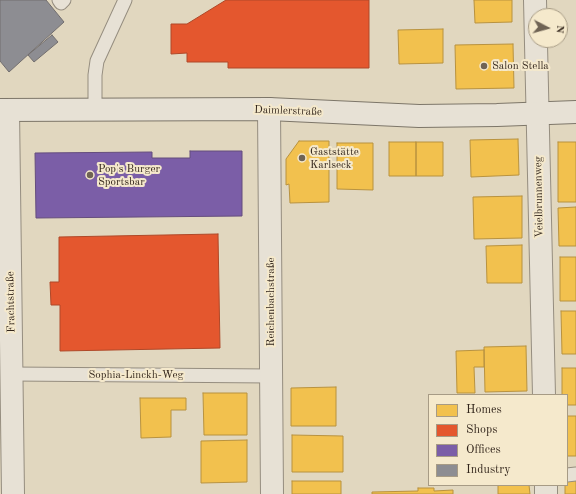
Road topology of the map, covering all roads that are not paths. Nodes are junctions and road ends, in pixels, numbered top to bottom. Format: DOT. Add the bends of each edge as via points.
graph roads {
  1 [pos="58,0"];
  2 [pos="64,0"];
  3 [pos="125,0"];
  4 [pos="535,0"];
  5 [pos="269,109"];
  6 [pos="4,110"];
  7 [pos="95,110"];
  8 [pos="576,112"];
  9 [pos="537,113"];
  10 [pos="6,374"];
  11 [pos="271,376"];
  12 [pos="544,394"];
  13 [pos="13,494"];
  14 [pos="272,494"];
  1 -- 2 [label="lane" via="61,3"];
  3 -- 7 [label="lane" via="97,61"];
  4 -- 9 [label="street, Veielbrunnenweg"];
  5 -- 7 [label="street, Daimlerstraße"];
  5 -- 9 [label="street, Daimlerstraße" via="419,116"];
  5 -- 11 [label="street, Reichenbachstraße"];
  6 -- 7 [label="street, Daimlerstraße"];
  6 -- 10 [label="street, Frachtstraße"];
  8 -- 9 [label="street, Daimlerstraße"];
  9 -- 12 [label="street, Veielbrunnenweg"];
  10 -- 11 [label="lane, Sophia-Linckh-Weg"];
  10 -- 13 [label="street, Frachtstraße"];
  11 -- 14 [label="street, Reichenbachstraße"];
}
